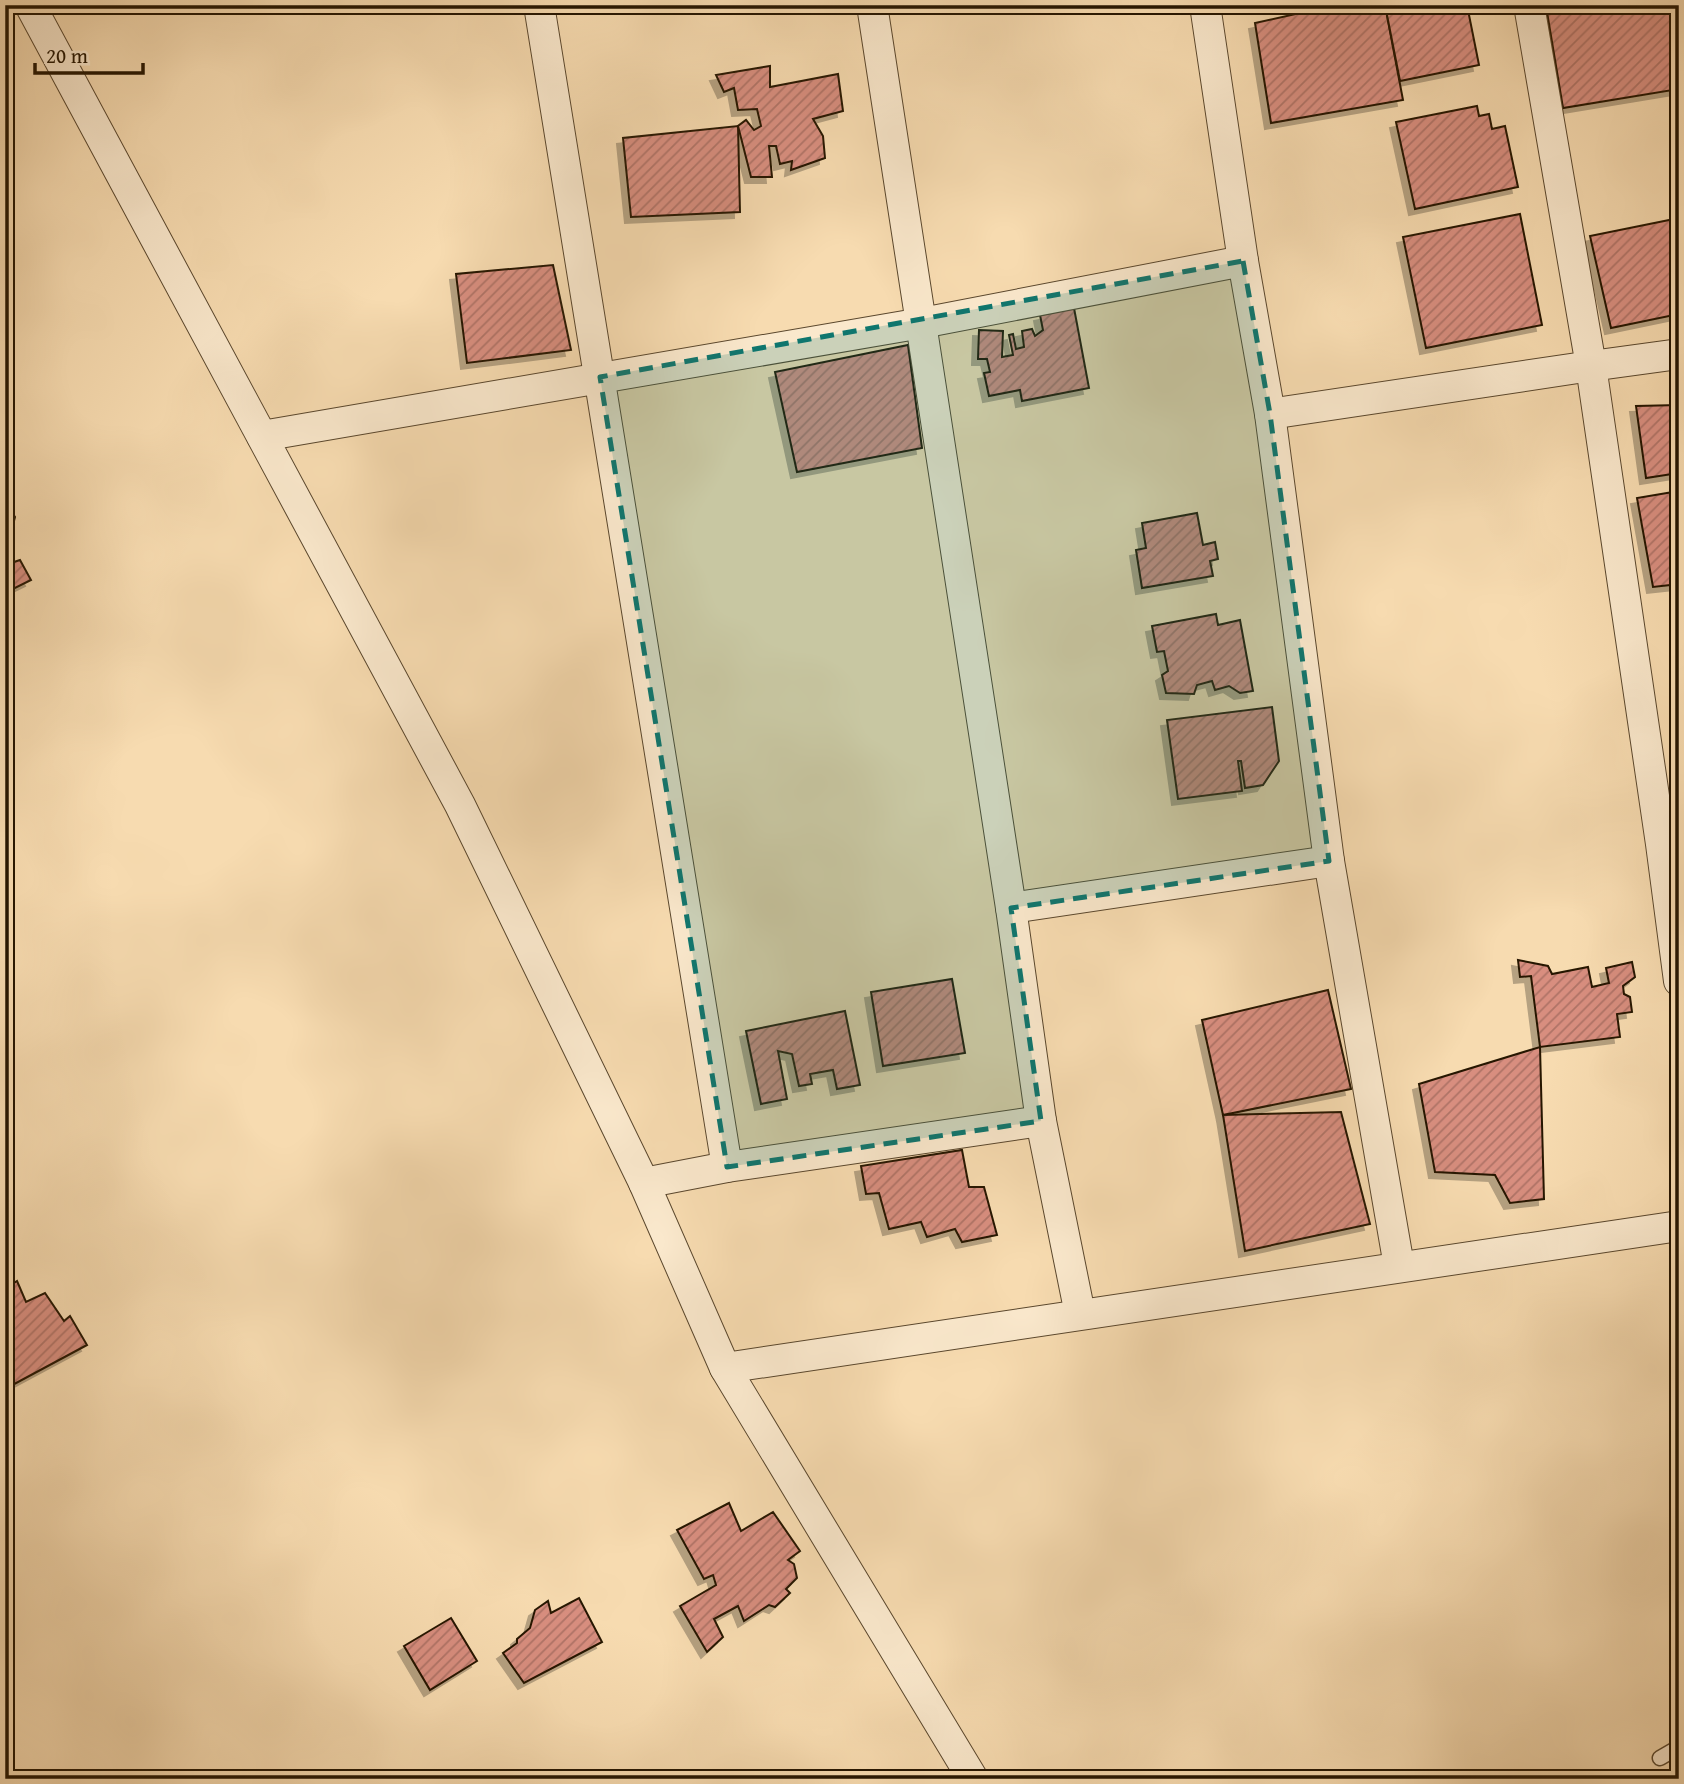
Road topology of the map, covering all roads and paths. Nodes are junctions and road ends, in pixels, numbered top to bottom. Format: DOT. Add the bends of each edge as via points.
graph roads {
  1 [pos="30,5"];
  2 [pos="539,5"];
  3 [pos="872,5"];
  4 [pos="1205,5"];
  5 [pos="1530,5"];
  6 [pos="1243,261"];
  7 [pos="922,323"];
  8 [pos="1679,354"];
  9 [pos="1591,366"];
  10 [pos="600,377"];
  11 [pos="1270,414"];
  12 [pos="262,436"];
  13 [pos="1670,842"];
  14 [pos="1329,861"];
  15 [pos="1011,908"];
  16 [pos="1679,981"];
  17 [pos="1041,1122"];
  18 [pos="727,1167"];
  19 [pos="644,1183"];
  20 [pos="1679,1226"];
  21 [pos="1399,1266"];
  22 [pos="1080,1314"];
  23 [pos="725,1368"];
  24 [pos="1679,1747"];
  25 [pos="1661,1758"];
  26 [pos="973,1779"];
  1 -- 12 [label="street"];
  2 -- 10 [label="street"];
  3 -- 7 [label="street"];
  4 -- 6 [label="street"];
  5 -- 9 [label="street"];
  6 -- 7 [label="street"];
  6 -- 11 [label="street"];
  7 -- 10 [label="street"];
  7 -- 15 [label="street"];
  8 -- 9 [label="street"];
  9 -- 11 [label="street"];
  9 -- 13 [label="street"];
  10 -- 12 [label="street"];
  10 -- 18 [label="street"];
  11 -- 14 [label="street"];
  12 -- 19 [label="street" via="460,805"];
  13 -- 16 [label="street"];
  14 -- 15 [label="street"];
  14 -- 21 [label="street"];
  15 -- 17 [label="street"];
  17 -- 18 [label="street"];
  17 -- 22 [label="street"];
  18 -- 19 [label="street"];
  19 -- 23 [label="street"];
  20 -- 21 [label="street"];
  21 -- 22 [label="street"];
  22 -- 23 [label="street"];
  23 -- 26 [label="street"];
  24 -- 25 [label="lane"];
}
